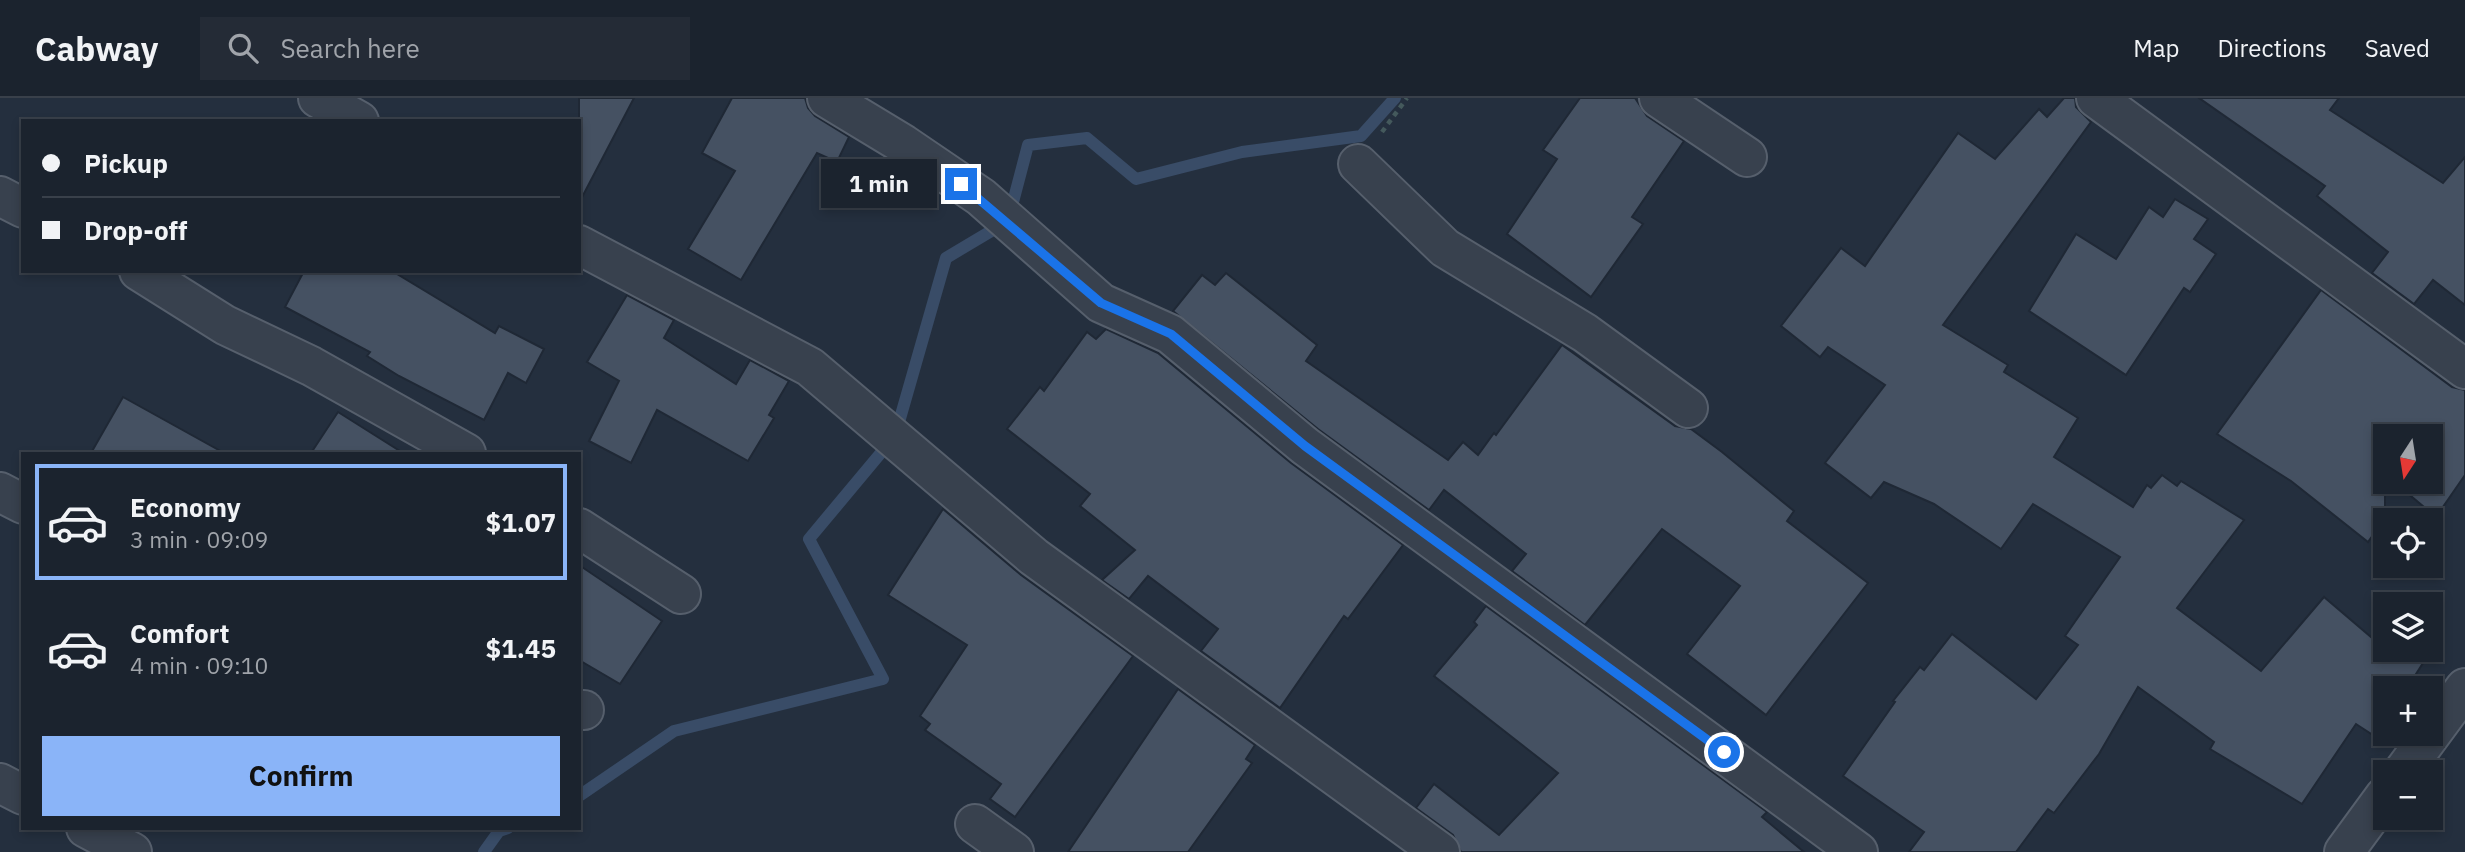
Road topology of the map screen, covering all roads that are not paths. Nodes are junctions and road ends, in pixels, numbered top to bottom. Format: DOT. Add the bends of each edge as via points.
graph roads {
  1 [pos="318,98"];
  2 [pos="827,98"];
  3 [pos="1659,98"];
  4 [pos="2096,98"];
  5 [pos="355,119"];
  6 [pos="1747,157"];
  7 [pos="1358,164"];
  8 [pos="0,196"];
  9 [pos="21,207"];
  10 [pos="581,246"];
  11 [pos="142,273"];
  12 [pos="2465,369"];
  13 [pos="1688,408"];
  14 [pos="465,452"];
  15 [pos="0,492"];
  16 [pos="21,503"];
  17 [pos="581,529"];
  18 [pos="681,594"];
  19 [pos="2465,688"];
  20 [pos="2412,760"];
  21 [pos="0,783"];
  22 [pos="21,794"];
  23 [pos="2373,812"];
  24 [pos="975,824"];
  25 [pos="90,830"];
  26 [pos="132,852"];
  27 [pos="1014,852"];
  28 [pos="1440,852"];
  29 [pos="1858,852"];
  30 [pos="2344,852"];
  1 -- 5 [label="street"];
  2 -- 29 [label="street" via="981,197 1101,303 1171,334 1305,446"];
  3 -- 6 [label="street"];
  4 -- 12 [label="street"];
  7 -- 13 [label="street" via="1445,248 1585,333"];
  8 -- 9 [label="street"];
  10 -- 28 [label="street" via="810,367 1034,557"];
  11 -- 14 [label="street" via="225,326 311,366"];
  15 -- 16 [label="street"];
  17 -- 18 [label="street"];
  19 -- 20 [label="street"];
  21 -- 22 [label="street"];
  23 -- 30 [label="street"];
  24 -- 27 [label="street"];
  25 -- 26 [label="street"];
}
